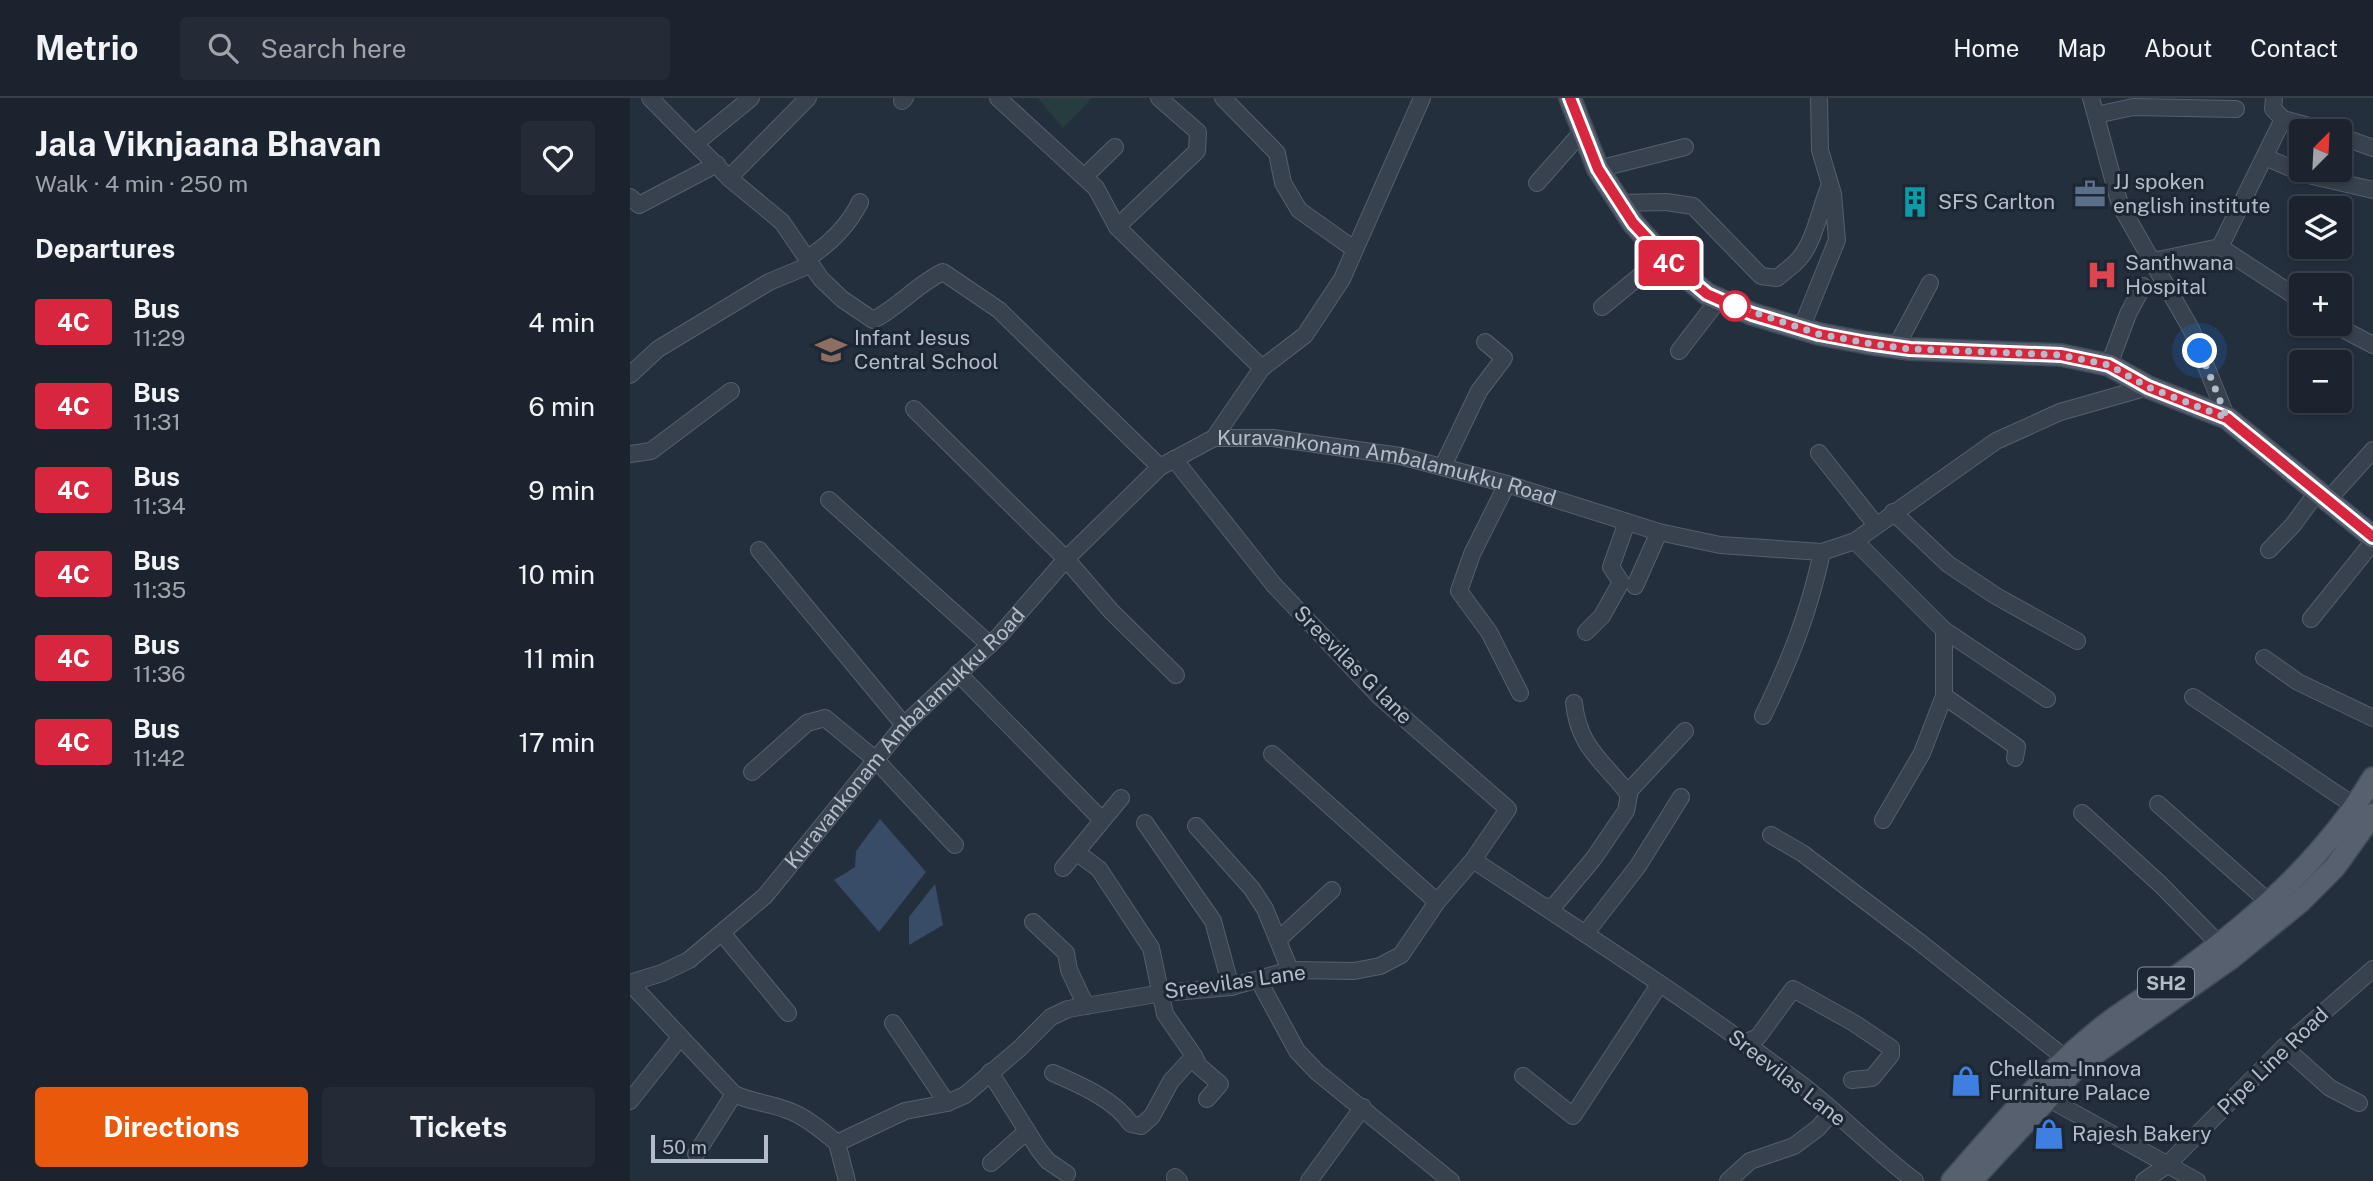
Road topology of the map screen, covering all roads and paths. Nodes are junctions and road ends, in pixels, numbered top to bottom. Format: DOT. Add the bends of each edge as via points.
graph roads {
  1 [pos="650,98"];
  2 [pos="751,98"];
  3 [pos="808,98"];
  4 [pos="998,98"];
  5 [pos="1022,98"];
  6 [pos="1159,98"];
  7 [pos="1223,98"];
  8 [pos="1422,98"];
  9 [pos="1570,98"];
  10 [pos="1819,98"];
  11 [pos="2091,98"];
  12 [pos="2274,98"];
  13 [pos="2236,108"];
  14 [pos="1010,110"];
  15 [pos="2096,115"];
  16 [pos="2283,119"];
  17 [pos="2289,121"];
  18 [pos="1582,132"];
  19 [pos="2352,140"];
  20 [pos="696,143"];
  21 [pos="1115,147"];
  22 [pos="1685,147"];
  23 [pos="2373,148"];
  24 [pos="2265,157"];
  25 [pos="717,164"];
  26 [pos="1598,169"];
  27 [pos="1084,177"];
  28 [pos="729,178"];
  29 [pos="1537,183"];
  30 [pos="1830,185"];
  31 [pos="2373,190"];
  32 [pos="860,202"];
  33 [pos="1620,203"];
  34 [pos="633,205"];
  35 [pos="1117,227"];
  36 [pos="2220,247"];
  37 [pos="1354,249"];
  38 [pos="1663,257"];
  39 [pos="2153,261"];
  40 [pos="808,262"];
  41 [pos="1930,283"];
  42 [pos="2143,286"];
  43 [pos="2289,292"];
  44 [pos="1719,299"];
  45 [pos="1602,307"];
  46 [pos="1801,328"];
  47 [pos="2352,334"];
  48 [pos="1485,342"];
  49 [pos="2373,345"];
  50 [pos="1896,347"];
  51 [pos="1679,351"];
  52 [pos="2109,365"];
  53 [pos="1262,368"];
  54 [pos="630,375"];
  55 [pos="2148,387"];
  56 [pos="731,391"];
  57 [pos="914,409"];
  58 [pos="2227,418"];
  59 [pos="1214,438"];
  60 [pos="2373,450"];
  61 [pos="1819,453"];
  62 [pos="630,454"];
  63 [pos="1167,463"];
  64 [pos="1443,466"];
  65 [pos="1507,484"];
  66 [pos="2323,496"];
  67 [pos="829,500"];
  68 [pos="1893,512"];
  69 [pos="1627,522"];
  70 [pos="1876,525"];
  71 [pos="1659,532"];
  72 [pos="2373,540"];
  73 [pos="1855,541"];
  74 [pos="759,550"];
  75 [pos="2270,550"];
  76 [pos="1822,552"];
  77 [pos="1066,559"];
  78 [pos="1635,586"];
  79 [pos="2311,619"];
  80 [pos="1944,630"];
  81 [pos="1586,632"];
  82 [pos="2077,641"];
  83 [pos="990,645"];
  84 [pos="2264,658"];
  85 [pos="958,673"];
  86 [pos="1176,676"];
  87 [pos="1520,693"];
  88 [pos="1944,696"];
  89 [pos="2193,697"];
  90 [pos="2046,699"];
  91 [pos="1574,703"];
  92 [pos="1763,716"];
  93 [pos="2373,718"];
  94 [pos="904,725"];
  95 [pos="1685,731"];
  96 [pos="1272,754"];
  97 [pos="2015,758"];
  98 [pos="876,760"];
  99 [pos="752,772"];
  100 [pos="2373,778"];
  101 [pos="1629,794"];
  102 [pos="1681,797"];
  103 [pos="1121,798"];
  104 [pos="2158,804"];
  105 [pos="2364,810"];
  106 [pos="2082,813"];
  107 [pos="1102,820"];
  108 [pos="1883,820"];
  109 [pos="1145,823"];
  110 [pos="1196,826"];
  111 [pos="1771,835"];
  112 [pos="955,845"];
  113 [pos="1080,855"];
  114 [pos="1473,860"];
  115 [pos="1063,867"];
  116 [pos="1332,890"];
  117 [pos="1437,902"];
  118 [pos="2270,903"];
  119 [pos="1545,907"];
  120 [pos="1033,922"];
  121 [pos="722,933"];
  122 [pos="1585,934"];
  123 [pos="1279,939"];
  124 [pos="2219,944"];
  125 [pos="2373,969"];
  126 [pos="1290,970"];
  127 [pos="1259,981"];
  128 [pos="630,983"];
  129 [pos="1659,985"];
  130 [pos="1231,987"];
  131 [pos="1162,993"];
  132 [pos="1086,1006"];
  133 [pos="788,1013"];
  134 [pos="893,1023"];
  135 [pos="679,1039"];
  136 [pos="1744,1042"];
  137 [pos="2284,1047"];
  138 [pos="1194,1056"];
  139 [pos="2065,1058"];
  140 [pos="990,1072"];
  141 [pos="1053,1073"];
  142 [pos="1523,1076"];
  143 [pos="1852,1080"];
  144 [pos="734,1094"];
  145 [pos="2040,1094"];
  146 [pos="1207,1100"];
  147 [pos="630,1101"];
  148 [pos="947,1103"];
  149 [pos="2359,1103"];
  150 [pos="1363,1107"];
  151 [pos="1833,1111"];
  152 [pos="1027,1131"];
  153 [pos="837,1143"];
  154 [pos="696,1154"];
  155 [pos="991,1163"];
  156 [pos="2166,1165"];
  157 [pos="1067,1174"];
  158 [pos="846,1181"];
  159 [pos="1310,1181"];
  160 [pos="1451,1181"];
  161 [pos="1728,1181"];
  162 [pos="1915,1181"];
  163 [pos="1952,1181"];
  164 [pos="1971,1181"];
  165 [pos="2144,1181"];
  166 [pos="2197,1181"];
  1 -- 20 [label="street"];
  2 -- 20 [label="street"];
  3 -- 28 [label="street"];
  4 -- 14 [label="street"];
  5 -- 14 [label="street"];
  6 -- 35 [label="street" via="1198,132 1197,151"];
  7 -- 37 [label="street" via="1277,153 1283,183 1299,210"];
  8 -- 37 [label="street"];
  9 -- 18 [label="main road"];
  10 -- 30 [label="street" via="1819,150"];
  11 -- 15 [label="street"];
  12 -- 16 [label="street" via="2273,109"];
  13 -- 15 [label="street" via="2133,107"];
  14 -- 27 [label="street"];
  15 -- 39 [label="street" via="2120,205"];
  16 -- 17 [label="street"];
  16 -- 24 [label="street"];
  18 -- 26 [label="main road"];
  18 -- 29 [label="street"];
  19 -- 23 [label="street"];
  20 -- 25 [label="street"];
  21 -- 27 [label="street"];
  22 -- 26 [label="street"];
  24 -- 31 [label="street" via="2304,174"];
  24 -- 36 [label="street"];
  25 -- 28 [label="street"];
  25 -- 34 [label="street"];
  26 -- 33 [label="main road"];
  27 -- 35 [label="street" via="1096,188"];
  28 -- 40 [label="street" via="782,222"];
  30 -- 33 [label="street" via="1800,259 1777,278 1761,276 1693,206"];
  30 -- 46 [label="street" via="1837,240"];
  32 -- 40 [label="street" via="850,219"];
  33 -- 38 [label="main road"];
  35 -- 53 [label="street"];
  36 -- 39 [label="street"];
  36 -- 43 [label="street"];
  37 -- 53 [label="street" via="1342,279 1305,335"];
  38 -- 44 [label="main road"];
  38 -- 45 [label="street"];
  39 -- 58 [label="street" via="2191,329"];
  40 -- 54 [label="street" via="658,349"];
  40 -- 63 [label="street" via="842,299 873,320 943,272 999,310"];
  41 -- 50 [label="street"];
  42 -- 52 [label="street"];
  44 -- 46 [label="main road"];
  44 -- 51 [label="street"];
  46 -- 50 [label="main road"];
  47 -- 49 [label="street"];
  48 -- 64 [label="street" via="1504,358 1479,391"];
  50 -- 52 [label="main road" via="2061,355"];
  52 -- 55 [label="main road"];
  53 -- 59 [label="street"];
  55 -- 58 [label="main road"];
  55 -- 68 [label="street, Kuravankonam Ambalamukku Road" via="2060,412 1996,440"];
  56 -- 62 [label="street" via="651,451"];
  57 -- 77 [label="street"];
  58 -- 66 [label="main road"];
  59 -- 63 [label="street, Kuravankonam Ambalamukku Road"];
  59 -- 64 [label="street, Kuravankonam Ambalamukku Road" via="1273,438"];
  60 -- 66 [label="street"];
  61 -- 70 [label="street"];
  63 -- 77 [label="street, Kuravankonam Ambalamukku Road"];
  63 -- 114 [label="street, Sreevilas G lane" via="1380,697 1508,809"];
  64 -- 65 [label="street, Kuravankonam Ambalamukku Road"];
  65 -- 69 [label="street, Kuravankonam Ambalamukku Road"];
  65 -- 87 [label="street" via="1459,591 1489,632"];
  66 -- 72 [label="main road"];
  66 -- 75 [label="street"];
  67 -- 83 [label="street"];
  68 -- 70 [label="street, Kuravankonam Ambalamukku Road"];
  68 -- 82 [label="street" via="1948,564"];
  69 -- 71 [label="street, Kuravankonam Ambalamukku Road"];
  69 -- 81 [label="street" via="1611,567 1621,582"];
  70 -- 73 [label="street, Kuravankonam Ambalamukku Road"];
  71 -- 76 [label="street, Kuravankonam Ambalamukku Road" via="1720,545"];
  71 -- 78 [label="street"];
  72 -- 79 [label="street"];
  73 -- 76 [label="street, Kuravankonam Ambalamukku Road"];
  73 -- 80 [label="street"];
  74 -- 94 [label="street"];
  76 -- 92 [label="street" via="1795,650"];
  77 -- 83 [label="street, Kuravankonam Ambalamukku Road"];
  77 -- 86 [label="street"];
  80 -- 88 [label="street"];
  80 -- 90 [label="street"];
  83 -- 85 [label="street, Kuravankonam Ambalamukku Road"];
  84 -- 93 [label="street" via="2298,682"];
  85 -- 94 [label="street, Kuravankonam Ambalamukku Road"];
  85 -- 107 [label="street"];
  88 -- 97 [label="street" via="2017,747"];
  88 -- 108 [label="street" via="1922,753"];
  89 -- 105 [label="street"];
  91 -- 101 [label="street" via="1576,726"];
  94 -- 98 [label="street, Kuravankonam Ambalamukku Road"];
  95 -- 101 [label="street"];
  96 -- 117 [label="street"];
  98 -- 99 [label="street" via="825,718 807,723"];
  98 -- 112 [label="street"];
  98 -- 121 [label="street, Kuravankonam Ambalamukku Road" via="765,896"];
  100 -- 105 [label="main road, SH2"];
  101 -- 119 [label="street" via="1626,811 1594,858 1554,906"];
  102 -- 122 [label="street" via="1638,866"];
  103 -- 107 [label="street"];
  104 -- 118 [label="street"];
  105 -- 118 [label="main road, SH2"];
  105 -- 145 [label="main road" via="2335,867 2300,902 2230,959"];
  106 -- 124 [label="street"];
  107 -- 115 [label="street"];
  109 -- 130 [label="street" via="1213,921"];
  110 -- 123 [label="street" via="1252,889"];
  111 -- 139 [label="street" via="1802,853"];
  113 -- 131 [label="street" via="1099,869 1151,948"];
  114 -- 117 [label="street, Sreevilas Lane"];
  114 -- 119 [label="street, Sreevilas Lane"];
  116 -- 123 [label="street"];
  117 -- 126 [label="street, Sreevilas Lane" via="1401,955 1380,966 1354,971"];
  118 -- 124 [label="main road, SH2"];
  119 -- 122 [label="street, Sreevilas Lane"];
  120 -- 132 [label="street" via="1066,953"];
  121 -- 128 [label="street, Kuravankonam Ambalamukku Road" via="689,960"];
  121 -- 133 [label="street"];
  122 -- 129 [label="street, Sreevilas Lane"];
  123 -- 126 [label="street"];
  124 -- 139 [label="main road, SH2"];
  125 -- 137 [label="street, Pipe Line Road"];
  126 -- 127 [label="street, Sreevilas Lane"];
  127 -- 130 [label="street, Sreevilas Lane"];
  127 -- 150 [label="street" via="1297,1051"];
  128 -- 135 [label="street"];
  129 -- 136 [label="street, Sreevilas Lane"];
  129 -- 142 [label="street" via="1573,1116"];
  130 -- 131 [label="street, Sreevilas Lane"];
  131 -- 132 [label="street, Sreevilas Lane"];
  131 -- 138 [label="street" via="1165,1014"];
  132 -- 140 [label="street, Sreevilas Lane" via="1051,1017"];
  134 -- 148 [label="street"];
  135 -- 144 [label="street"];
  135 -- 147 [label="street"];
  136 -- 143 [label="street" via="1758,1037 1793,989 1891,1048 1891,1055 1872,1078"];
  136 -- 151 [label="street, Sreevilas Lane"];
  137 -- 149 [label="street" via="2330,1088"];
  137 -- 156 [label="street, Pipe Line Road"];
  138 -- 141 [label="street" via="1141,1126"];
  138 -- 146 [label="street" via="1220,1084"];
  139 -- 145 [label="main road, SH2"];
  140 -- 148 [label="street, Sreevilas Lane" via="965,1095"];
  140 -- 152 [label="street"];
  144 -- 153 [label="street" via="787,1110"];
  144 -- 154 [label="street"];
  145 -- 156 [label="street"];
  145 -- 163 [label="main road, SH2"];
  145 -- 164 [label="main road"];
  148 -- 153 [label="street, Sreevilas Lane" via="905,1111"];
  150 -- 159 [label="street"];
  150 -- 160 [label="street"];
  151 -- 161 [label="street" via="1794,1146 1750,1161"];
  151 -- 162 [label="street, Sreevilas Lane"];
  152 -- 155 [label="street"];
  152 -- 157 [label="street" via="1048,1161"];
  153 -- 158 [label="street"];
  156 -- 165 [label="street, Pipe Line Road"];
  156 -- 166 [label="street"];
}
